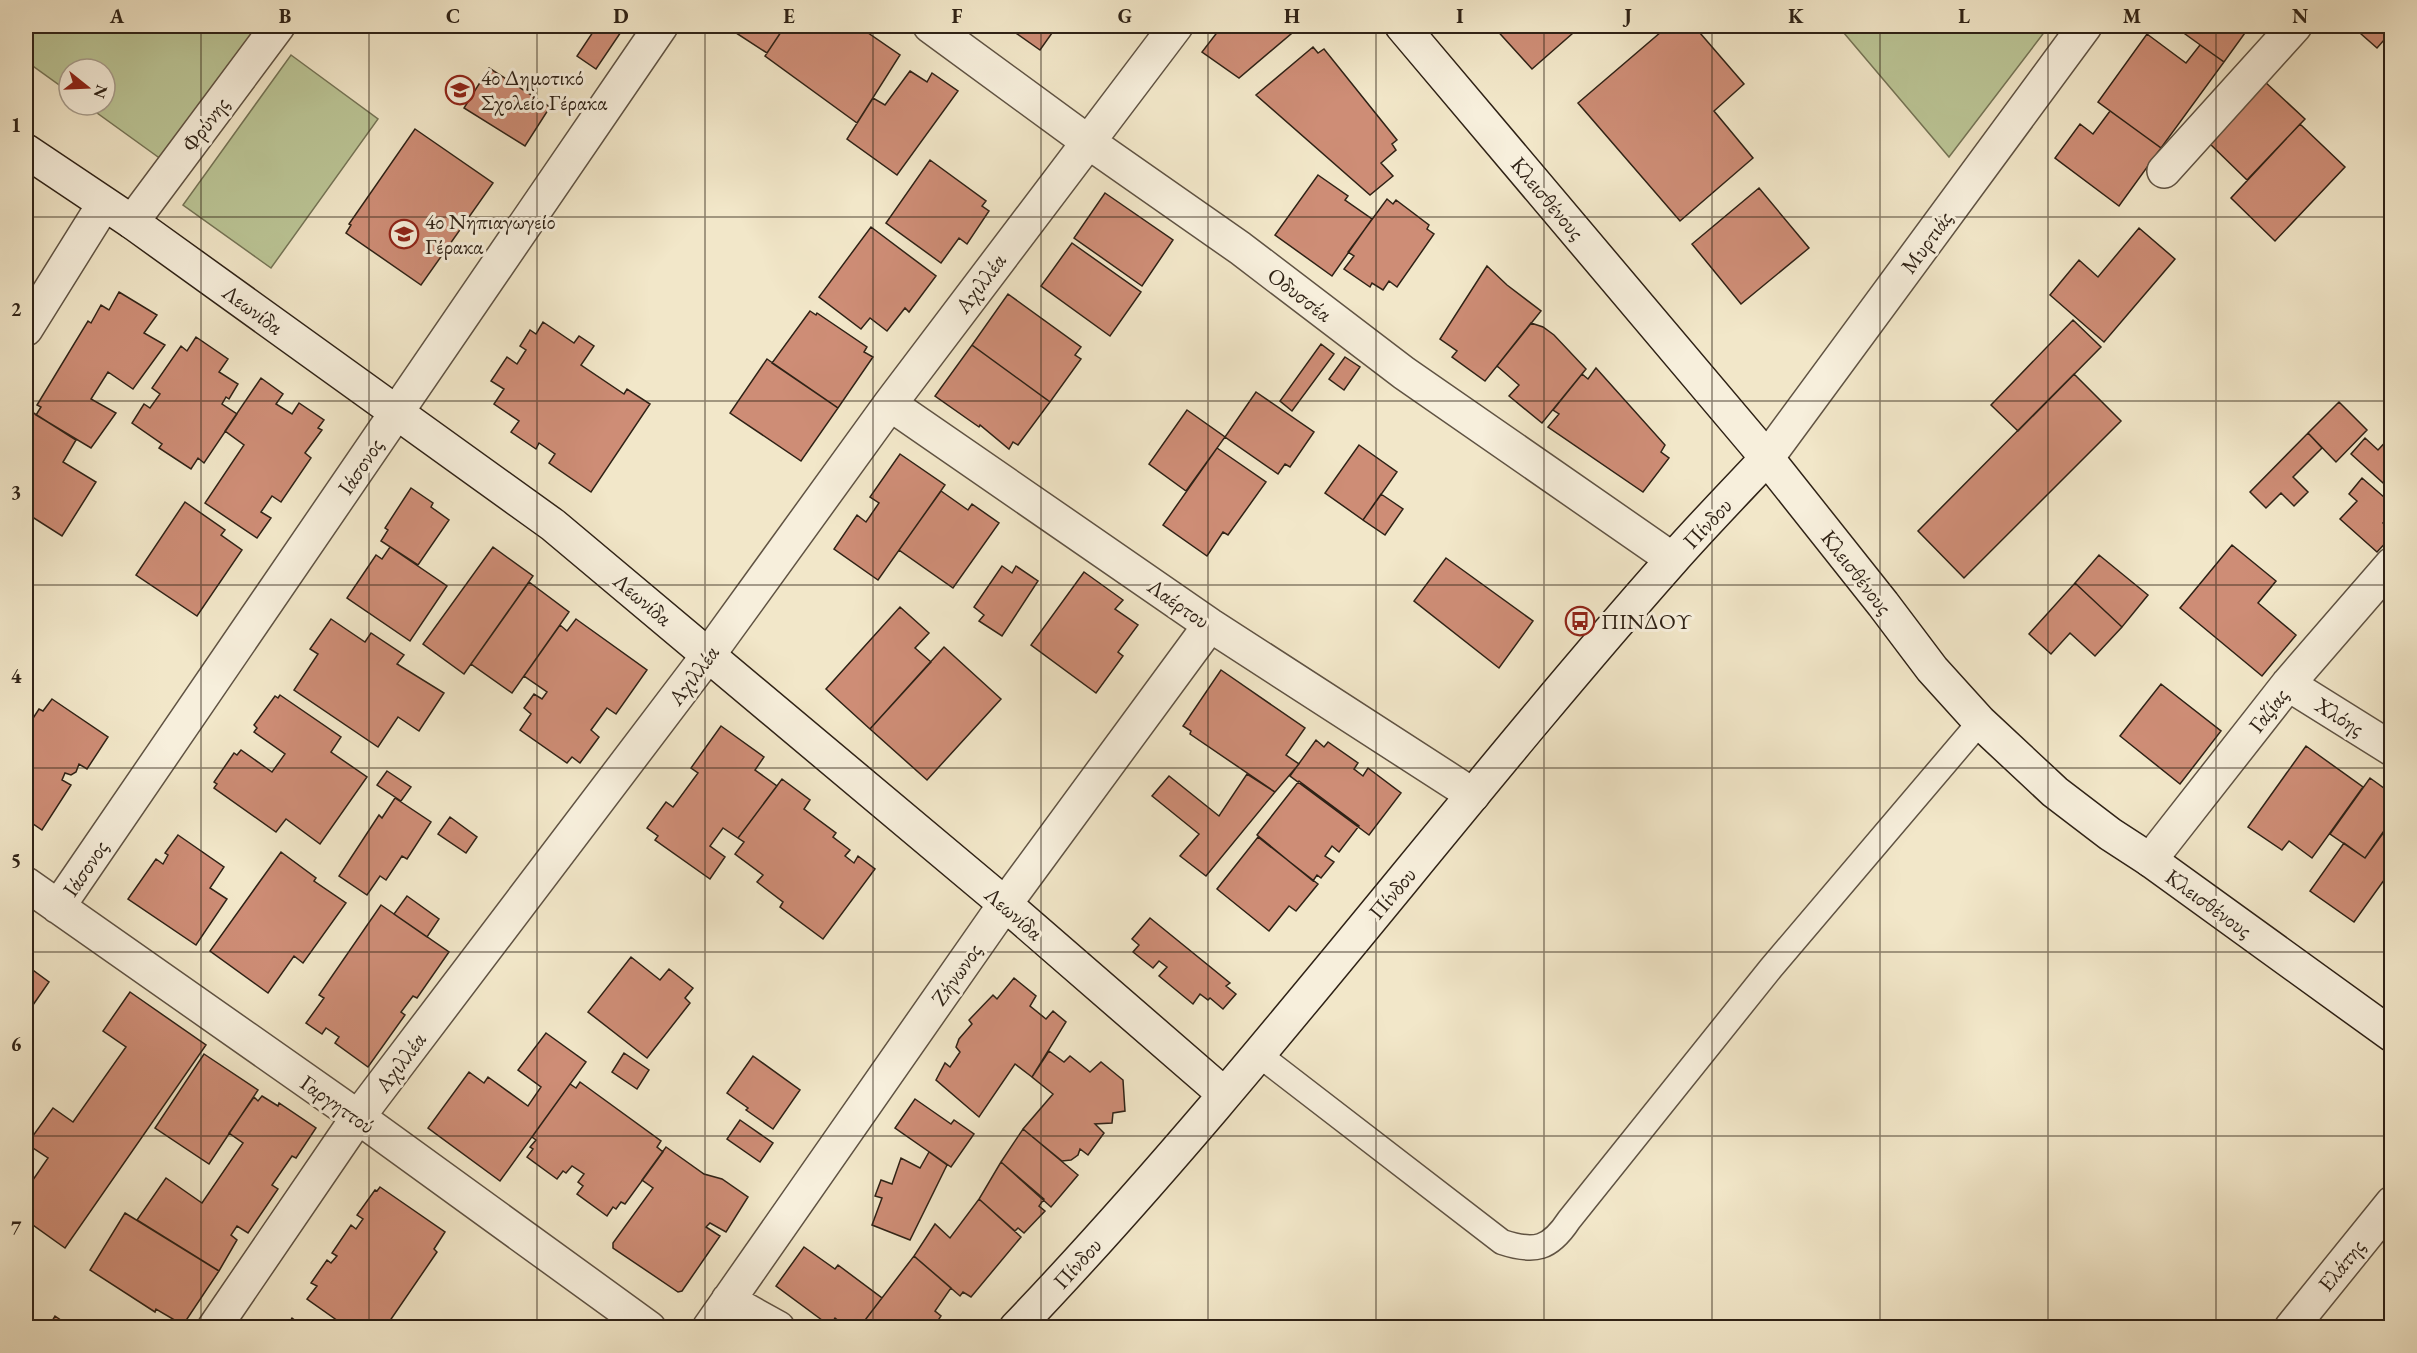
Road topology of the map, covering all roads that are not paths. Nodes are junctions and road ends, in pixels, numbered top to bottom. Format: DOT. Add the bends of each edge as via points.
graph roads {
  1 [pos="278,26"];
  2 [pos="661,26"];
  3 [pos="930,26"];
  4 [pos="1176,26"];
  5 [pos="1402,26"];
  6 [pos="2085,26"];
  7 [pos="2295,26"];
  8 [pos="1087,141"];
  9 [pos="26,151"];
  10 [pos="2164,171"];
  11 [pos="104,204"];
  12 [pos="132,222"];
  13 [pos="26,329"];
  14 [pos="890,404"];
  15 [pos="397,412"];
  16 [pos="1767,458"];
  17 [pos="1672,560"];
  18 [pos="2391,564"];
  19 [pos="1210,625"];
  20 [pos="709,654"];
  21 [pos="2288,684"];
  22 [pos="1980,722"];
  23 [pos="2391,749"];
  24 [pos="1473,795"];
  25 [pos="2150,860"];
  26 [pos="26,884"];
  27 [pos="1005,904"];
  28 [pos="58,907"];
  29 [pos="2391,1035"];
  30 [pos="1258,1054"];
  31 [pos="1224,1094"];
  32 [pos="358,1118"];
  33 [pos="2391,1203"];
  34 [pos="728,1300"];
  35 [pos="214,1328"];
  36 [pos="649,1328"];
  37 [pos="709,1328"];
  38 [pos="778,1328"];
  39 [pos="1017,1328"];
  40 [pos="2291,1328"];
  1 -- 12 [label="street, Φρύνης"];
  2 -- 15 [label="street, Ιάσονος"];
  3 -- 8 [label="street, Οδυσσέα"];
  4 -- 8 [label="street, Αχιλλέα"];
  5 -- 16 [label="street, Κλεισθένους"];
  6 -- 16 [label="street, Μυρτιάς"];
  7 -- 10 [label="street"];
  8 -- 14 [label="street, Αχιλλέα"];
  8 -- 17 [label="street, Οδυσσέα" via="1240,249 1404,373"];
  9 -- 11 [label="street, Λεωνίδα"];
  11 -- 12 [label="street, Λεωνίδα"];
  11 -- 13 [label="street"];
  12 -- 15 [label="street, Λεωνίδα"];
  14 -- 19 [label="street, Λαέρτου"];
  14 -- 20 [label="street, Αχιλλέα"];
  15 -- 20 [label="street, Λεωνίδα" via="553,525"];
  15 -- 28 [label="street, Ιάσονος"];
  16 -- 17 [label="street, Πίνδου"];
  16 -- 22 [label="street, Κλεισθένους" via="1932,669"];
  17 -- 24 [label="street, Πίνδου"];
  18 -- 21 [label="street, Γαζίας"];
  19 -- 24 [label="street, Λαέρτου"];
  19 -- 27 [label="street, Ζήνωνος"];
  20 -- 27 [label="street, Λεωνίδα"];
  20 -- 32 [label="street, Αχιλλέα"];
  21 -- 23 [label="street, Χλόης"];
  21 -- 25 [label="street, Γαζίας"];
  22 -- 25 [label="street, Κλεισθένους" via="2055,792"];
  22 -- 30 [label="lane" via="1771,968 1558,1236 1541,1247 1522,1249 1503,1242"];
  24 -- 30 [label="street, Πίνδου"];
  25 -- 29 [label="street, Κλεισθένους"];
  26 -- 28 [label="street, Γαργηττού"];
  27 -- 31 [label="street, Λεωνίδα"];
  27 -- 34 [label="street, Ζήνωνος"];
  28 -- 32 [label="street, Γαργηττού"];
  30 -- 31 [label="street, Πίνδου"];
  31 -- 39 [label="street, Πίνδου"];
  32 -- 35 [label="street, Αχιλλέα"];
  32 -- 36 [label="street, Γαργηττού"];
  33 -- 40 [label="street, Ελάτης"];
  34 -- 37 [label="street, Ζήνωνος"];
  34 -- 38 [label="street"];
}
